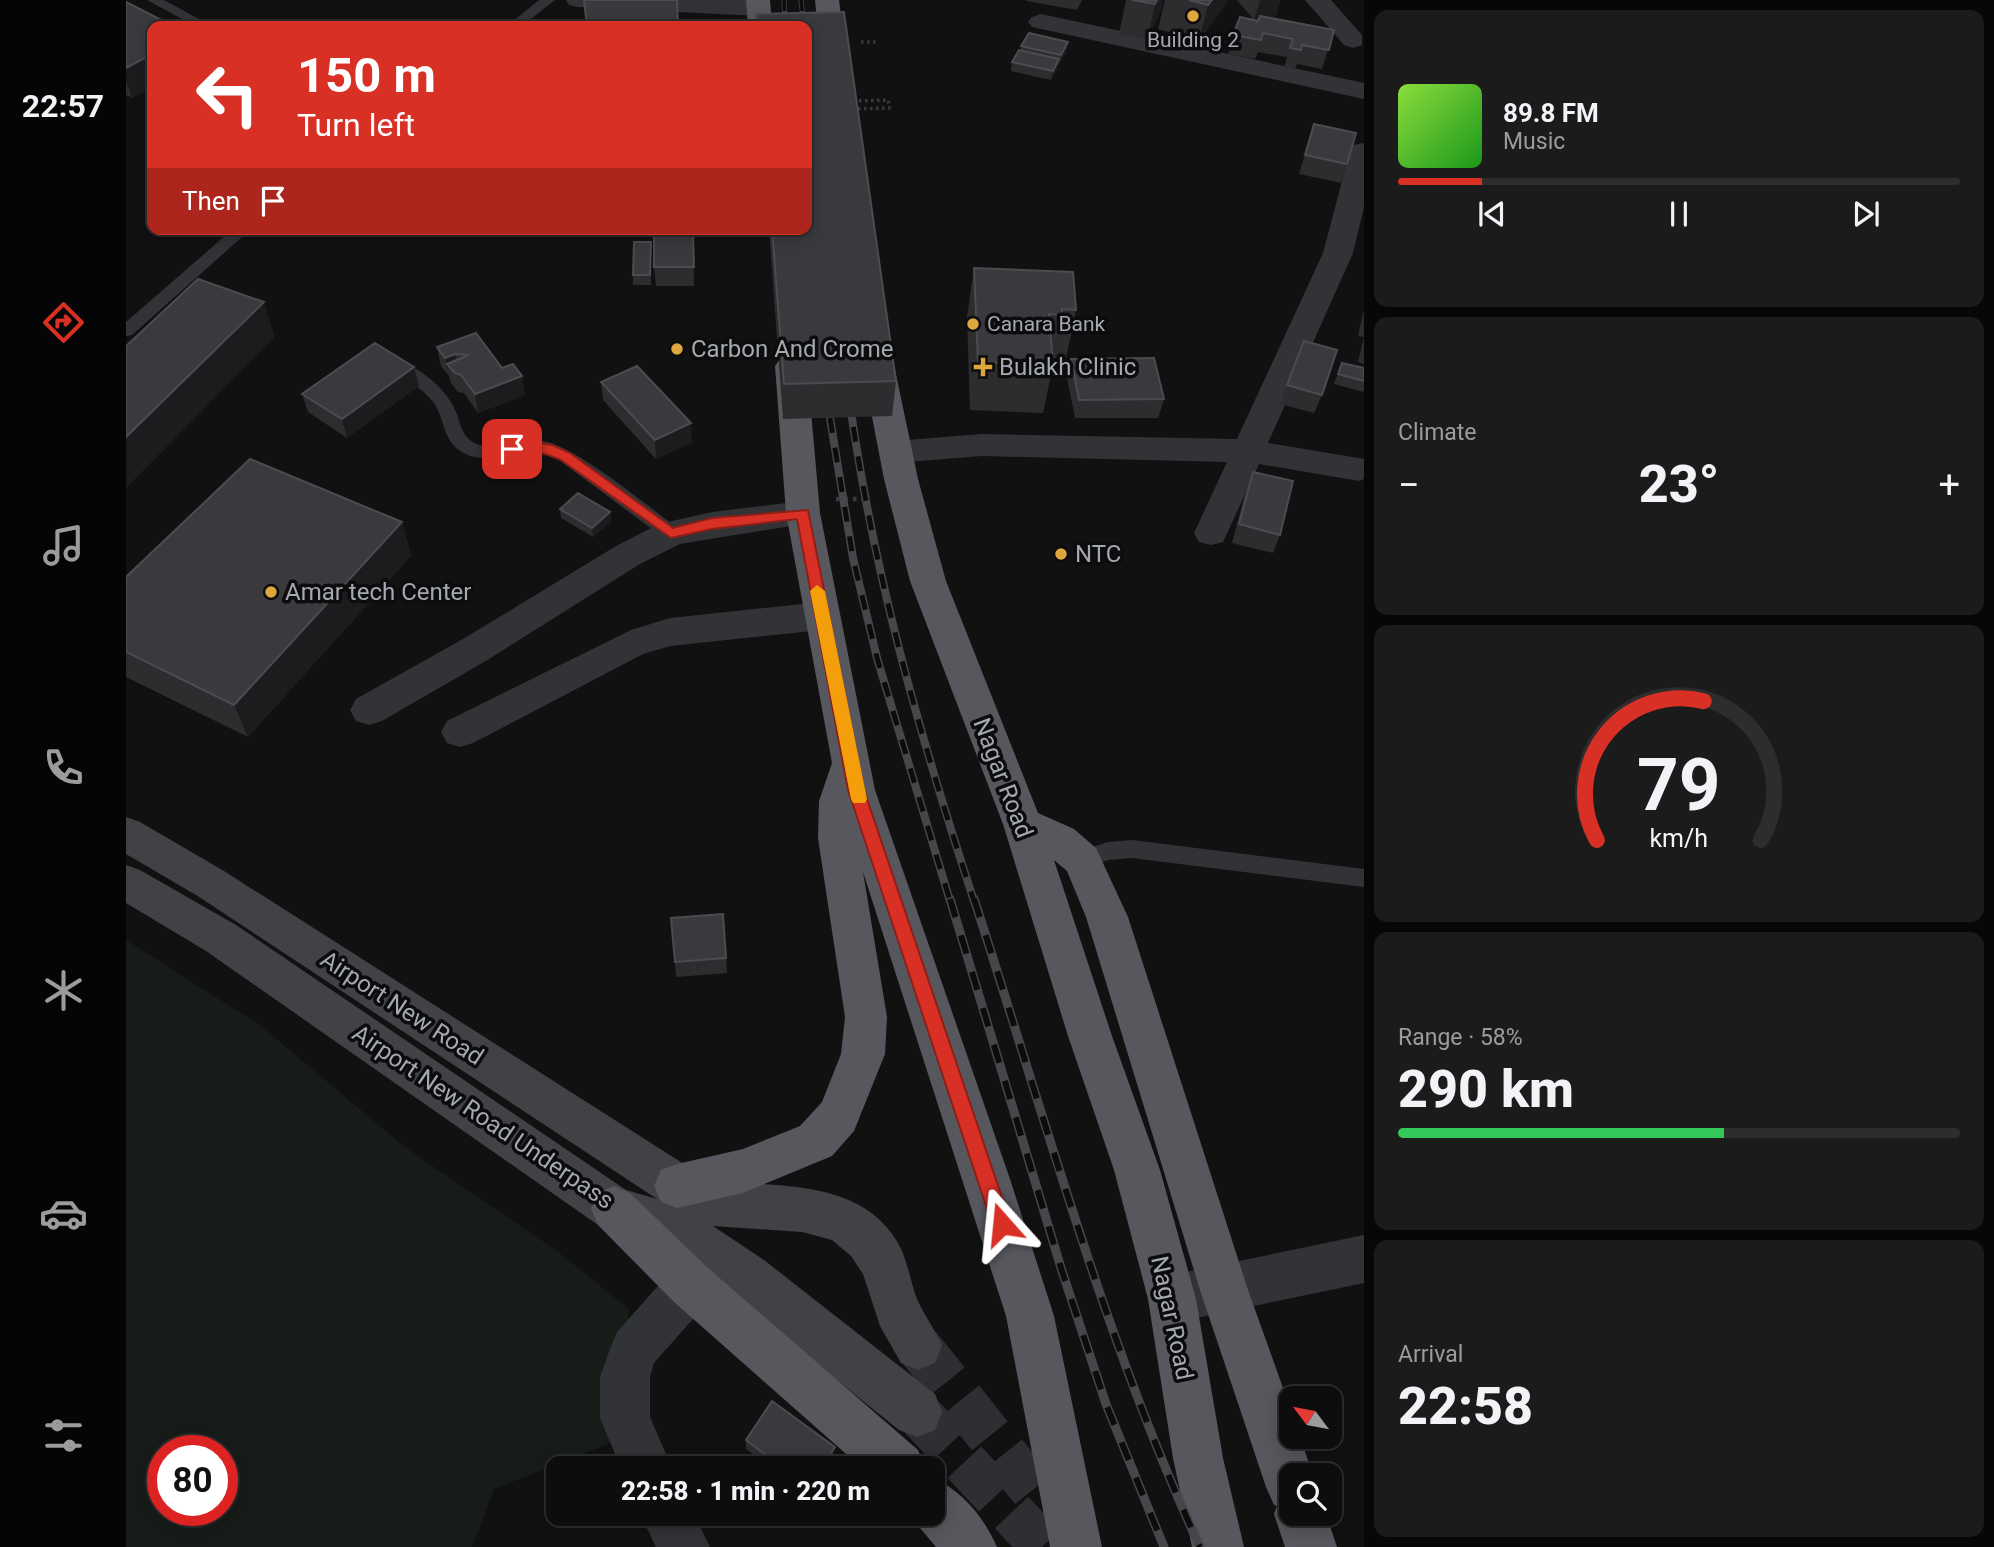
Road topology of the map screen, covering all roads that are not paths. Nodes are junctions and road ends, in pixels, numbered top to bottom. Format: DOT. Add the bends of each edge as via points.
graph roads {
  1 [pos="154,0"];
  2 [pos="548,0"];
  3 [pos="578,0"];
  4 [pos="827,0"];
  5 [pos="1317,0"];
  6 [pos="759,11"];
  7 [pos="195,21"];
  8 [pos="521,21"];
  9 [pos="1041,22"];
  10 [pos="1360,40"];
  11 [pos="1364,92"];
  12 [pos="845,105"];
  13 [pos="1364,151"];
  14 [pos="235,235"];
  15 [pos="126,331"];
  16 [pos="873,336"];
  17 [pos="790,339"];
  18 [pos="377,356"];
  19 [pos="1249,451"];
  20 [pos="895,452"];
  21 [pos="1359,469"];
  22 [pos="802,506"];
  23 [pos="671,533"];
  24 [pos="1211,533"];
  25 [pos="822,617"];
  26 [pos="369,710"];
  27 [pos="460,732"];
  28 [pos="851,758"];
  29 [pos="1023,824"];
  30 [pos="126,834"];
  31 [pos="1082,860"];
  32 [pos="1364,878"];
  33 [pos="126,882"];
  34 [pos="677,1185"];
  35 [pos="614,1209"];
  36 [pos="1364,1259"];
  37 [pos="691,1285"];
  38 [pos="1224,1290"];
  39 [pos="1172,1299"];
  40 [pos="918,1346"];
  41 [pos="917,1412"];
  42 [pos="641,1456"];
  43 [pos="886,1456"];
  44 [pos="1284,1463"];
  45 [pos="945,1518"];
  46 [pos="673,1526"];
  47 [pos="1304,1526"];
  48 [pos="684,1547"];
  49 [pos="971,1547"];
  50 [pos="1076,1547"];
  51 [pos="1218,1547"];
  52 [pos="1311,1547"];
  1 -- 7 [label="lane"];
  2 -- 8 [label="lane"];
  3 -- 6 [label="street"];
  4 -- 12 [label="highway"];
  5 -- 10 [label="street"];
  9 -- 11 [label="street"];
  13 -- 19 [label="street" via="1338,253"];
  14 -- 15 [label="lane"];
  16 -- 20 [label="highway, Nagar Road"];
  17 -- 22 [label="highway"];
  18 -- 23 [label="lane" via="420,379 442,401 460,443 473,451 491,453 529,445 547,448"];
  19 -- 20 [label="street" via="982,445"];
  19 -- 21 [label="street"];
  19 -- 24 [label="street"];
  20 -- 29 [label="highway, Nagar Road" via="928,581"];
  22 -- 23 [label="street"];
  22 -- 25 [label="highway"];
  23 -- 26 [label="street"];
  25 -- 27 [label="street" via="670,632 631,644"];
  25 -- 28 [label="highway"];
  28 -- 34 [label="highway" via="838,801 838,838 866,1017 863,1054 843,1104 816,1141 743,1171"];
  28 -- 50 [label="highway" via="856,790 1030,1316"];
  29 -- 31 [label="highway" via="1060,841"];
  29 -- 39 [label="highway, Nagar Road" via="1137,1170"];
  30 -- 34 [label="main road, Airport New Road" via="210,883"];
  31 -- 32 [label="lane" via="1108,850 1132,849"];
  31 -- 38 [label="highway" via="1107,917"];
  33 -- 35 [label="main road, Airport New Road Underpass" via="221,938"];
  34 -- 40 [label="main road" via="702,1202 814,1211 843,1220 869,1242 882,1261 895,1306"];
  35 -- 37 [label="highway"];
  35 -- 41 [label="main road, Airport New Road Underpass" via="674,1227 747,1277"];
  36 -- 38 [label="street"];
  37 -- 42 [label="street" via="634,1349 625,1377 625,1418"];
  37 -- 43 [label="highway"];
  38 -- 39 [label="street"];
  38 -- 44 [label="highway"];
  39 -- 51 [label="highway, Nagar Road"];
  45 -- 49 [label="highway"];
  46 -- 48 [label="street"];
  47 -- 52 [label="highway"];
}
